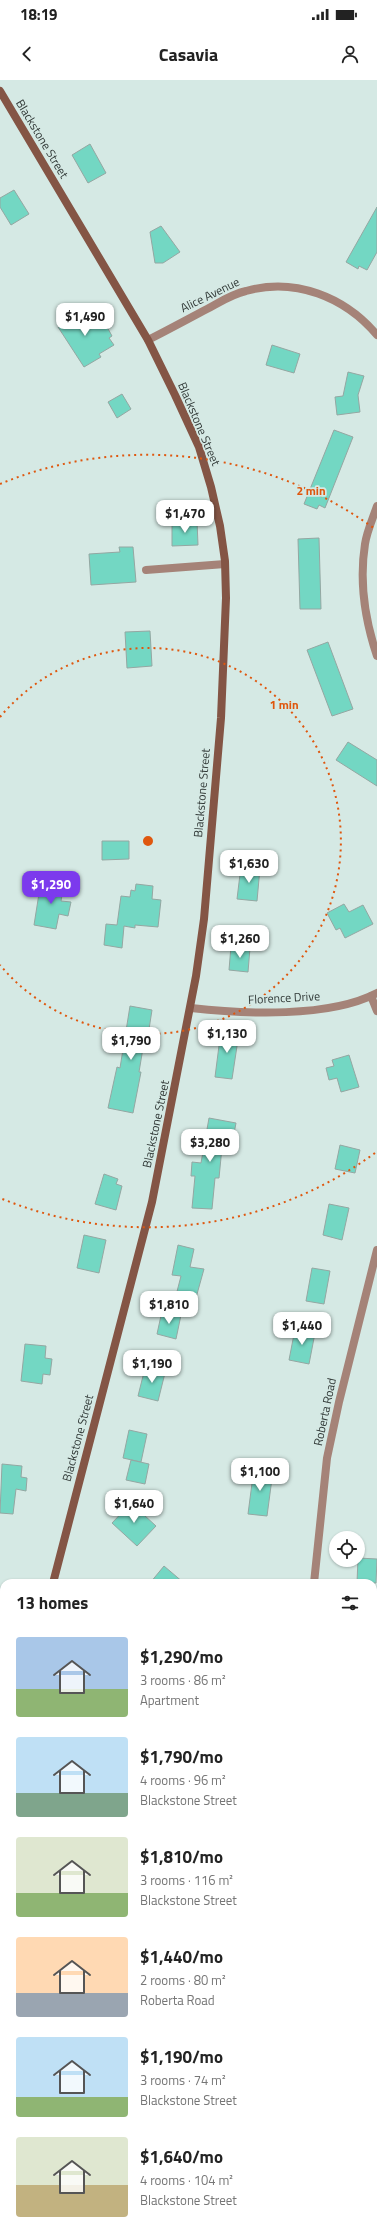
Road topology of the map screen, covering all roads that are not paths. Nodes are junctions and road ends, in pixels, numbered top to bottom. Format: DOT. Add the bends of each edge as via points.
graph roads {
  1 [pos="0,91"];
  2 [pos="377,335"];
  3 [pos="148,340"];
  4 [pos="377,506"];
  5 [pos="225,564"];
  6 [pos="146,570"];
  7 [pos="377,656"];
  8 [pos="374,994"];
  9 [pos="191,1008"];
  10 [pos="377,1011"];
  11 [pos="377,1250"];
  12 [pos="54,1579"];
  13 [pos="314,1579"];
  1 -- 3 [label="main road, Blackstone Street"];
  2 -- 3 [label="street, Alice Avenue" via="357,315 333,300 318,293 280,286 262,287 231,297"];
  3 -- 5 [label="main road, Blackstone Street" via="199,447 220,526"];
  4 -- 7 [label="street" via="365,543 362,572 368,625"];
  5 -- 6 [label="street"];
  5 -- 9 [label="main road, Blackstone Street" via="226,598 220,726 204,919"];
  8 -- 9 [label="street, Florence Drive" via="331,1007 299,1010 239,1012"];
  8 -- 10 [label="street"];
  9 -- 12 [label="main road, Blackstone Street" via="152,1202"];
  11 -- 13 [label="street, Roberta Road" via="338,1402 327,1458"];
}
